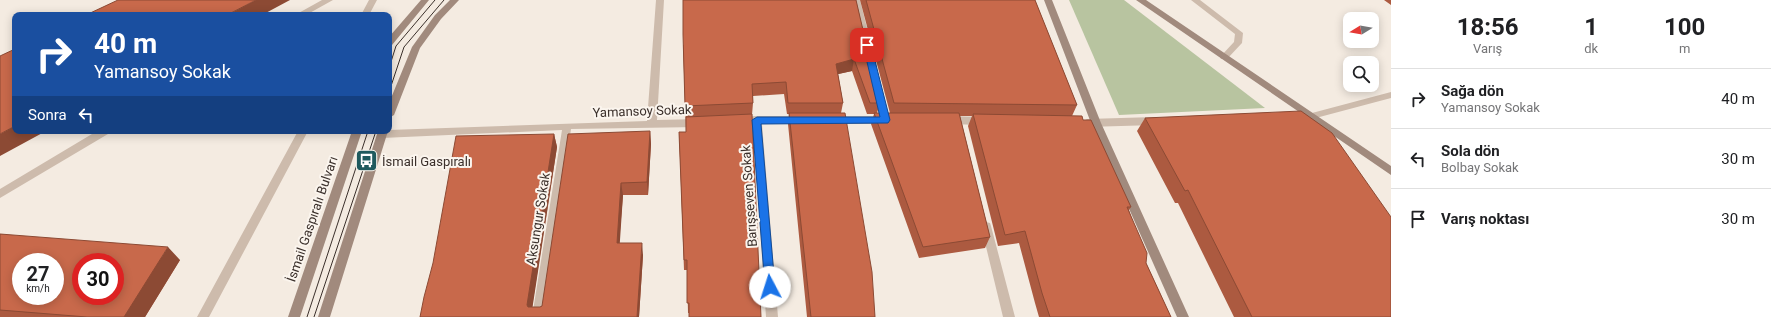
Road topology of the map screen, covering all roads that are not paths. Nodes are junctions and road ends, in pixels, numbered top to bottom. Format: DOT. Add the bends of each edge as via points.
graph roads {
  1 [pos="329,0"];
  2 [pos="373,0"];
  3 [pos="425,0"];
  4 [pos="455,0"];
  5 [pos="660,0"];
  6 [pos="856,0"];
  7 [pos="1048,0"];
  8 [pos="1140,0"];
  9 [pos="1195,0"];
  10 [pos="305,12"];
  11 [pos="367,12"];
  12 [pos="392,39"];
  13 [pos="1224,57"];
  14 [pos="1391,95"];
  15 [pos="392,107"];
  16 [pos="1296,116"];
  17 [pos="1312,116"];
  18 [pos="757,120"];
  19 [pos="810,120"];
  20 [pos="825,120"];
  21 [pos="940,120"];
  22 [pos="992,121"];
  23 [pos="1165,121"];
  24 [pos="712,122"];
  25 [pos="727,122"];
  26 [pos="1080,123"];
  27 [pos="1096,123"];
  28 [pos="652,125"];
  29 [pos="567,126"];
  30 [pos="392,132"];
  31 [pos="100,134"];
  32 [pos="301,134"];
  33 [pos="356,134"];
  34 [pos="381,134"];
  35 [pos="1329,142"];
  36 [pos="1391,171"];
  37 [pos="0,194"];
  38 [pos="984,219"];
  39 [pos="203,317"];
  40 [pos="294,317"];
  41 [pos="324,317"];
  42 [pos="538,317"];
  43 [pos="772,317"];
  44 [pos="1009,317"];
  45 [pos="1183,317"];
  1 -- 10 [label="street"];
  2 -- 11 [label="street"];
  3 -- 12 [label="main road"];
  4 -- 15 [label="main road" via="438,17 416,47"];
  5 -- 28 [label="street"];
  6 -- 20 [label="street" via="889,120"];
  7 -- 27 [label="main road"];
  8 -- 13 [label="main road"];
  9 -- 13 [label="street" via="1239,33 1238,43"];
  13 -- 17 [label="main road"];
  14 -- 17 [label="street"];
  16 -- 17 [label="street"];
  17 -- 35 [label="street"];
  17 -- 36 [label="main road"];
  18 -- 19 [label="street"];
  18 -- 25 [label="street"];
  18 -- 43 [label="street, Barışseven Sokak"];
  21 -- 22 [label="street" via="961,124"];
  23 -- 27 [label="street"];
  24 -- 28 [label="street, Yamansoy Sokak"];
  26 -- 27 [label="street"];
  27 -- 45 [label="main road"];
  28 -- 29 [label="street, Yamansoy Sokak"];
  29 -- 30 [label="street, Yamansoy Sokak"];
  29 -- 42 [label="street, Aksungur Sokak"];
  31 -- 37 [label="street"];
  32 -- 39 [label="street"];
  33 -- 40 [label="main road, İsmail Gaspıralı Bulvarı"];
  34 -- 41 [label="main road"];
  38 -- 44 [label="street"];
}
